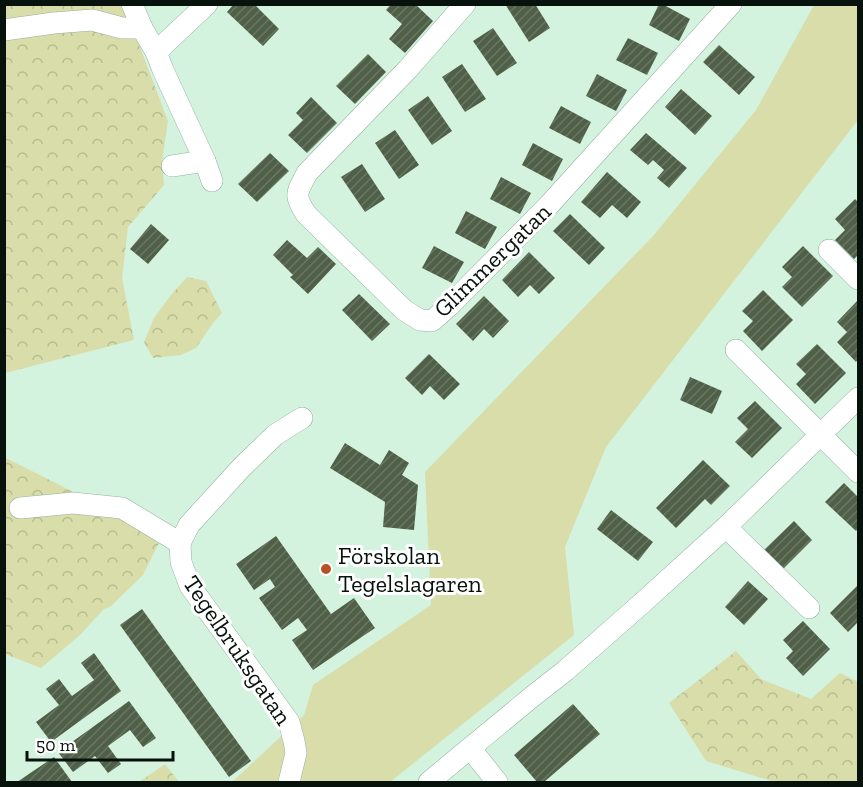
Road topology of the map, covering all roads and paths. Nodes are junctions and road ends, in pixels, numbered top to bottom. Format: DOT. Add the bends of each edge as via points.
graph roads {
  1 [pos="132,4"];
  2 [pos="207,4"];
  3 [pos="465,4"];
  4 [pos="731,4"];
  5 [pos="142,28"];
  6 [pos="4,30"];
  7 [pos="156,52"];
  8 [pos="172,166"];
  9 [pos="830,250"];
  10 [pos="858,279"];
  11 [pos="736,351"];
  12 [pos="858,398"];
  13 [pos="302,418"];
  14 [pos="821,435"];
  15 [pos="858,472"];
  16 [pos="20,508"];
  17 [pos="726,527"];
  18 [pos="180,543"];
  19 [pos="809,608"];
  20 [pos="470,748"];
  21 [pos="289,783"];
  22 [pos="429,783"];
  23 [pos="497,783"];
  1 -- 5 [label="street"];
  2 -- 7 [label="street"];
  3 -- 4 [label="street, Glimmergatan" via="307,173 298,191 298,202 306,214 404,310 420,320 432,321 450,305 549,205"];
  5 -- 6 [label="street" via="122,28 92,20"];
  5 -- 7 [label="street"];
  7 -- 8 [label="street" via="208,171"];
  9 -- 10 [label="street"];
  11 -- 14 [label="street"];
  12 -- 14 [label="street"];
  13 -- 18 [label="street" via="274,435 241,468 189,525"];
  14 -- 15 [label="street"];
  14 -- 17 [label="street"];
  16 -- 18 [label="street, Tegelbruksgatan" via="73,503 122,508"];
  17 -- 19 [label="street"];
  17 -- 20 [label="street" via="566,671"];
  18 -- 21 [label="street, Tegelbruksgatan" via="181,562 190,586 289,722 296,753"];
  20 -- 22 [label="street"];
  20 -- 23 [label="street"];
}
